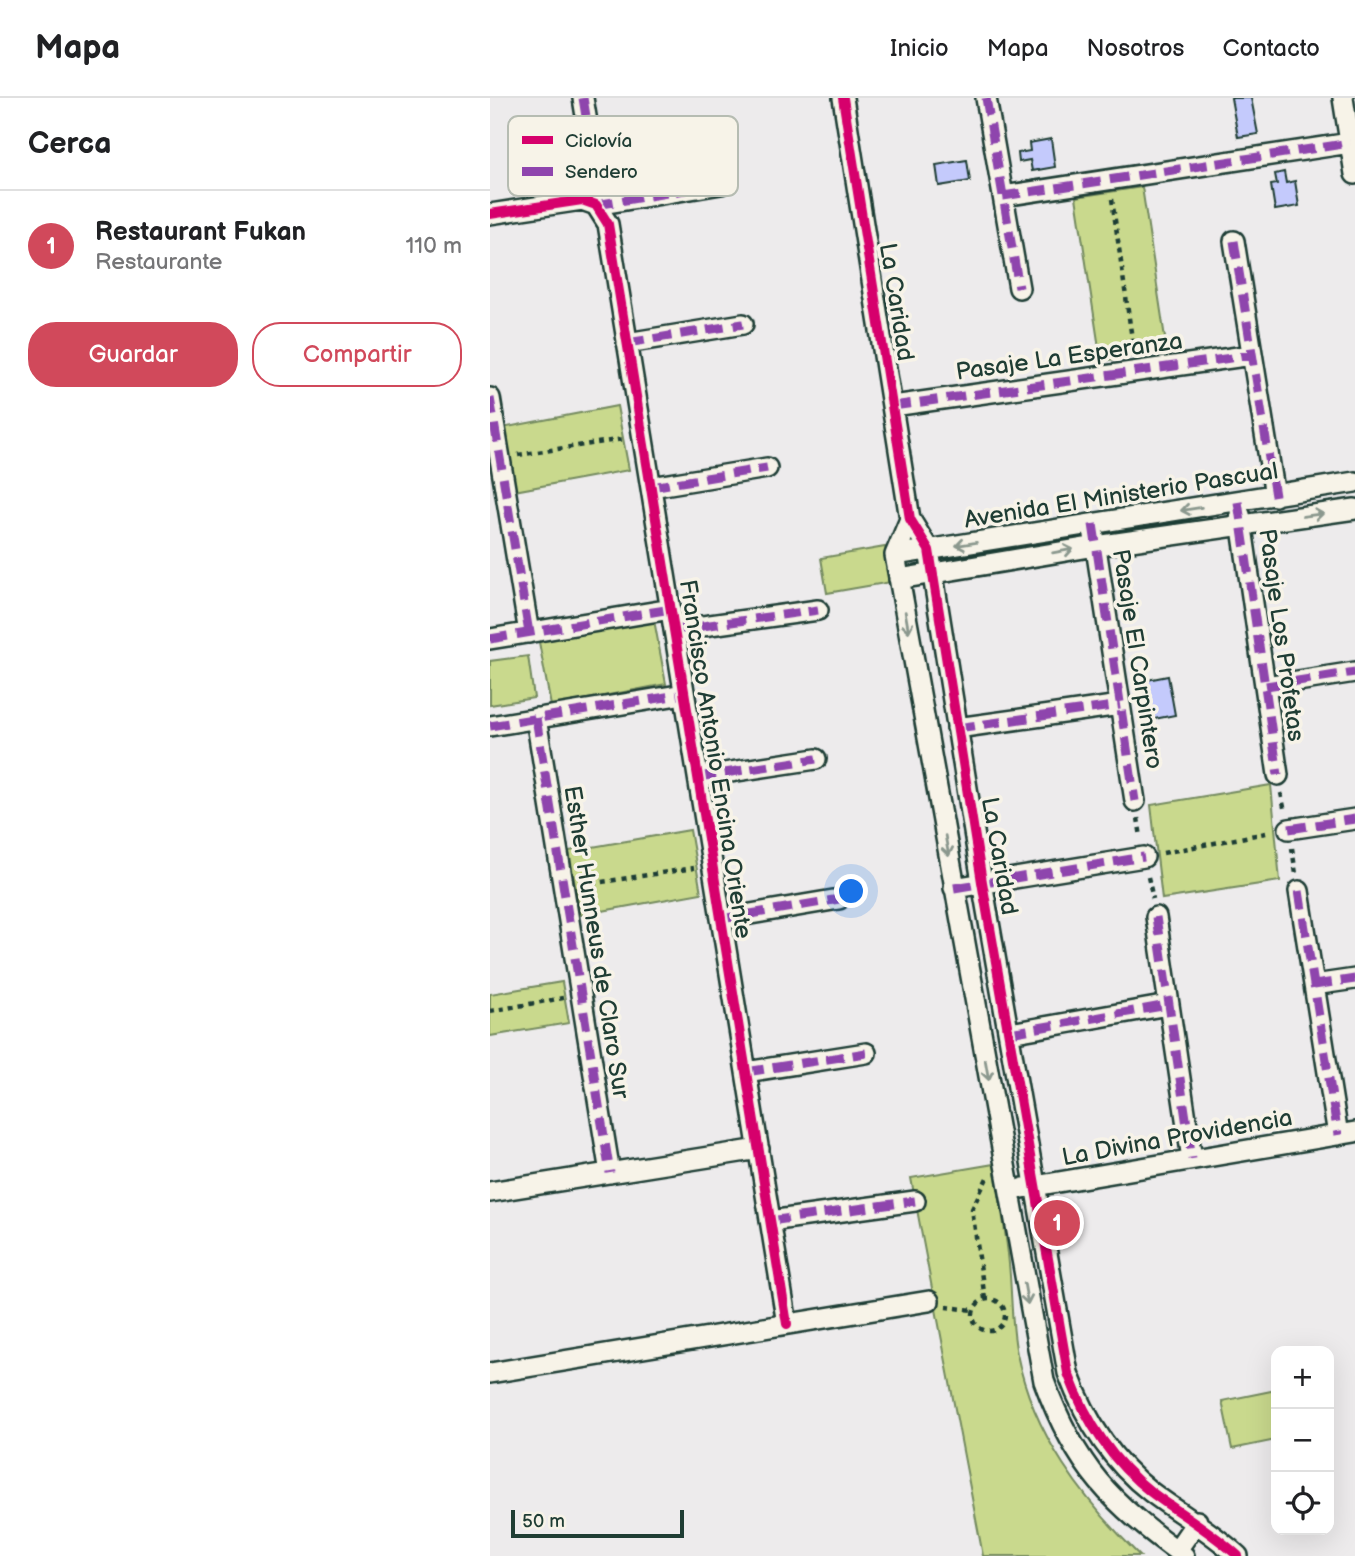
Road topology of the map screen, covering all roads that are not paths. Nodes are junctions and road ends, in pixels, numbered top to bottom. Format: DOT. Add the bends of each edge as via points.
graph roads {
  1 [pos="583,98"];
  2 [pos="843,98"];
  3 [pos="986,98"];
  4 [pos="1343,98"];
  5 [pos="586,116"];
  6 [pos="1350,143"];
  7 [pos="1355,174"];
  8 [pos="596,196"];
  9 [pos="650,196"];
  10 [pos="1003,196"];
  11 [pos="596,205"];
  12 [pos="490,214"];
  13 [pos="1234,242"];
  14 [pos="1019,288"];
  15 [pos="743,324"];
  16 [pos="627,343"];
  17 [pos="1252,355"];
  18 [pos="490,398"];
  19 [pos="892,406"];
  20 [pos="767,468"];
  21 [pos="1355,482"];
  22 [pos="651,487"];
  23 [pos="1275,496"];
  24 [pos="1238,502"];
  25 [pos="1355,509"];
  26 [pos="910,519"];
  27 [pos="1093,524"];
  28 [pos="1241,525"];
  29 [pos="1096,546"];
  30 [pos="929,550"];
  31 [pos="895,555"];
  32 [pos="932,574"];
  33 [pos="899,579"];
  34 [pos="671,610"];
  35 [pos="818,610"];
  36 [pos="674,630"];
  37 [pos="529,633"];
  38 [pos="490,639"];
  39 [pos="1355,672"];
  40 [pos="1266,686"];
  41 [pos="951,689"];
  42 [pos="920,693"];
  43 [pos="684,694"];
  44 [pos="1120,705"];
  45 [pos="536,718"];
  46 [pos="490,726"];
  47 [pos="957,728"];
  48 [pos="816,759"];
  49 [pos="1278,775"];
  50 [pos="698,777"];
  51 [pos="1135,801"];
  52 [pos="1355,818"];
  53 [pos="1289,829"];
  54 [pos="1144,857"];
  55 [pos="982,883"];
  56 [pos="954,888"];
  57 [pos="1298,891"];
  58 [pos="839,900"];
  59 [pos="1156,917"];
  60 [pos="721,919"];
  61 [pos="1355,979"];
  62 [pos="1314,985"];
  63 [pos="1168,1005"];
  64 [pos="1010,1032"];
  65 [pos="866,1053"];
  66 [pos="746,1072"];
  67 [pos="1347,1133"];
  68 [pos="759,1149"];
  69 [pos="1192,1159"];
  70 [pos="610,1173"];
  71 [pos="1035,1185"];
  72 [pos="1008,1190"];
  73 [pos="490,1192"];
  74 [pos="915,1200"];
  75 [pos="770,1221"];
  76 [pos="929,1301"];
  77 [pos="787,1324"];
  78 [pos="490,1373"];
  79 [pos="1197,1521"];
  80 [pos="1181,1553"];
  81 [pos="1238,1556"];
  1 -- 5 [label="street"];
  2 -- 19 [label="street, La Caridad"];
  3 -- 10 [label="street"];
  4 -- 6 [label="street"];
  6 -- 7 [label="street"];
  6 -- 10 [label="street"];
  8 -- 11 [label="street"];
  9 -- 11 [label="street"];
  10 -- 14 [label="street"];
  11 -- 12 [label="street" via="574,201"];
  11 -- 16 [label="street, Francisco Antonio Encina Oriente" via="608,224"];
  13 -- 17 [label="street"];
  15 -- 16 [label="street"];
  16 -- 22 [label="street, Francisco Antonio Encina Oriente"];
  17 -- 19 [label="street, Pasaje La Esperanza"];
  17 -- 23 [label="street"];
  18 -- 37 [label="street"];
  19 -- 26 [label="street, La Caridad"];
  20 -- 22 [label="street"];
  21 -- 23 [label="street, Avenida El Ministerio Pascual"];
  22 -- 34 [label="street, Francisco Antonio Encina Oriente"];
  23 -- 24 [label="street, Avenida El Ministerio Pascual"];
  24 -- 27 [label="street, Avenida El Ministerio Pascual, one-way"];
  24 -- 28 [label="street, Pasaje Los Profetas"];
  28 -- 25 [label="street, Avenida El Ministerio Pascual, one-way"];
  26 -- 30 [label="street, La Caridad"];
  26 -- 31 [label="street"];
  27 -- 29 [label="street, Pasaje El Carpintero"];
  27 -- 30 [label="street, Avenida El Ministerio Pascual, one-way"];
  28 -- 29 [label="street, Avenida El Ministerio Pascual"];
  28 -- 40 [label="street, Pasaje Los Profetas"];
  32 -- 29 [label="street, Avenida El Ministerio Pascual, one-way"];
  29 -- 44 [label="street, Pasaje El Carpintero"];
  30 -- 31 [label="street, Avenida El Ministerio Pascual"];
  30 -- 32 [label="street, La Caridad"];
  31 -- 33 [label="street, La Caridad"];
  32 -- 33 [label="street, Avenida El Ministerio Pascual"];
  32 -- 41 [label="street, La Caridad"];
  33 -- 42 [label="street, La Caridad, one-way"];
  34 -- 36 [label="street, Francisco Antonio Encina Oriente"];
  34 -- 37 [label="street"];
  35 -- 36 [label="street"];
  36 -- 43 [label="street, Francisco Antonio Encina Oriente"];
  37 -- 38 [label="street"];
  39 -- 40 [label="street"];
  40 -- 49 [label="street, Pasaje Los Profetas"];
  41 -- 42 [label="street"];
  41 -- 47 [label="street, La Caridad"];
  42 -- 56 [label="street, La Caridad, one-way"];
  43 -- 45 [label="street"];
  43 -- 50 [label="street, Francisco Antonio Encina Oriente"];
  44 -- 47 [label="street"];
  44 -- 51 [label="street, Pasaje El Carpintero"];
  45 -- 46 [label="street"];
  45 -- 70 [label="street, Esther Hunneus de Claro Sur"];
  47 -- 55 [label="street, La Caridad"];
  48 -- 50 [label="street"];
  50 -- 60 [label="street, Francisco Antonio Encina Oriente"];
  52 -- 53 [label="street"];
  54 -- 55 [label="street"];
  55 -- 56 [label="street"];
  55 -- 64 [label="street, La Caridad"];
  56 -- 72 [label="street, La Caridad, one-way"];
  57 -- 62 [label="street"];
  58 -- 60 [label="street"];
  59 -- 63 [label="street"];
  60 -- 66 [label="street, Francisco Antonio Encina Oriente"];
  61 -- 62 [label="street"];
  62 -- 67 [label="street"];
  63 -- 64 [label="street"];
  63 -- 69 [label="street"];
  64 -- 71 [label="street, La Caridad"];
  65 -- 66 [label="street"];
  66 -- 68 [label="street, Francisco Antonio Encina Oriente"];
  67 -- 69 [label="street, La Divina Providencia"];
  68 -- 70 [label="street"];
  68 -- 75 [label="street, Francisco Antonio Encina Oriente"];
  69 -- 71 [label="street, La Divina Providencia"];
  70 -- 73 [label="street"];
  71 -- 72 [label="street, La Divina Providencia"];
  71 -- 79 [label="street, La Caridad" via="1062,1349 1087,1417 1131,1475"];
  72 -- 80 [label="street, La Caridad, one-way" via="1038,1358 1063,1428 1111,1497"];
  74 -- 75 [label="street"];
  75 -- 77 [label="street, Francisco Antonio Encina Oriente"];
  76 -- 77 [label="street"];
  77 -- 78 [label="street"];
  79 -- 80 [label="street"];
  79 -- 81 [label="street, La Caridad"];
}
